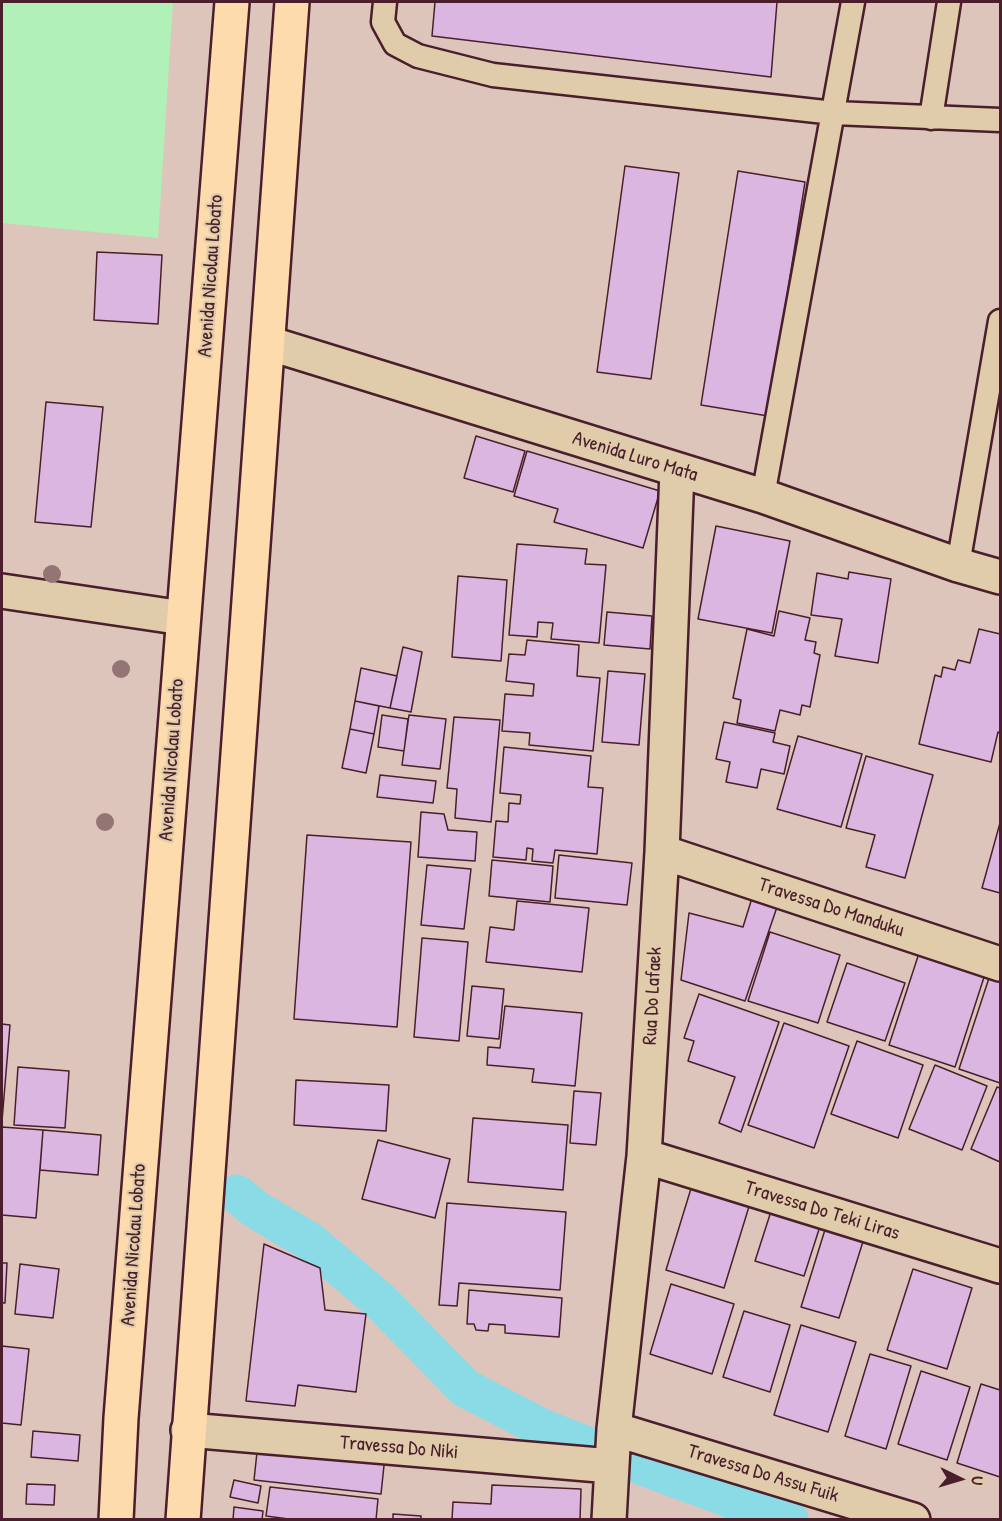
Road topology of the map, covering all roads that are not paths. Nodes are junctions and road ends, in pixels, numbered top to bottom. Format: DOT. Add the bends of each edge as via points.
graph roads {
  1 [pos="232,2"];
  2 [pos="292,2"];
  3 [pos="385,2"];
  4 [pos="853,2"];
  5 [pos="949,2"];
  6 [pos="834,113"];
  7 [pos="931,118"];
  8 [pos="1000,120"];
  9 [pos="1000,321"];
  10 [pos="268,343"];
  11 [pos="677,471"];
  12 [pos="763,496"];
  13 [pos="958,565"];
  14 [pos="1000,577"];
  15 [pos="2,591"];
  16 [pos="183,618"];
  17 [pos="662,852"];
  18 [pos="1000,964"];
  19 [pos="644,1156"];
  20 [pos="1000,1266"];
  21 [pos="614,1429"];
  22 [pos="188,1430"];
  23 [pos="611,1466"];
  24 [pos="116,1520"];
  25 [pos="183,1520"];
  26 [pos="609,1520"];
  27 [pos="913,1520"];
  1 -- 16 [label="main road, Avenida Nicolau Lobato"];
  2 -- 10 [label="main road"];
  3 -- 6 [label="lane" via="383,22 394,44 418,56 493,75"];
  4 -- 6 [label="lane"];
  5 -- 7 [label="lane"];
  6 -- 7 [label="lane"];
  6 -- 12 [label="lane"];
  7 -- 8 [label="lane"];
  9 -- 13 [label="lane"];
  10 -- 11 [label="street, Avenida Luro Mata"];
  10 -- 22 [label="main road"];
  11 -- 12 [label="street, Avenida Luro Mata"];
  11 -- 17 [label="street, Rua Do Lafaek"];
  12 -- 13 [label="street, Avenida Luro Mata"];
  13 -- 14 [label="street, Avenida Luro Mata"];
  15 -- 16 [label="street"];
  16 -- 24 [label="main road, Avenida Nicolau Lobato"];
  17 -- 18 [label="street, Travessa Do Manduku"];
  17 -- 19 [label="street, Rua Do Lafaek"];
  19 -- 20 [label="street, Travessa Do Teki Liras"];
  19 -- 21 [label="street, Rua Do Lafaek"];
  21 -- 23 [label="street, Rua Do Lafaek"];
  21 -- 27 [label="street, Travessa Do Assu Fuik"];
  22 -- 23 [label="street, Travessa Do Niki"];
  22 -- 25 [label="main road"];
  23 -- 26 [label="street, Rua Do Lafaek"];
}
